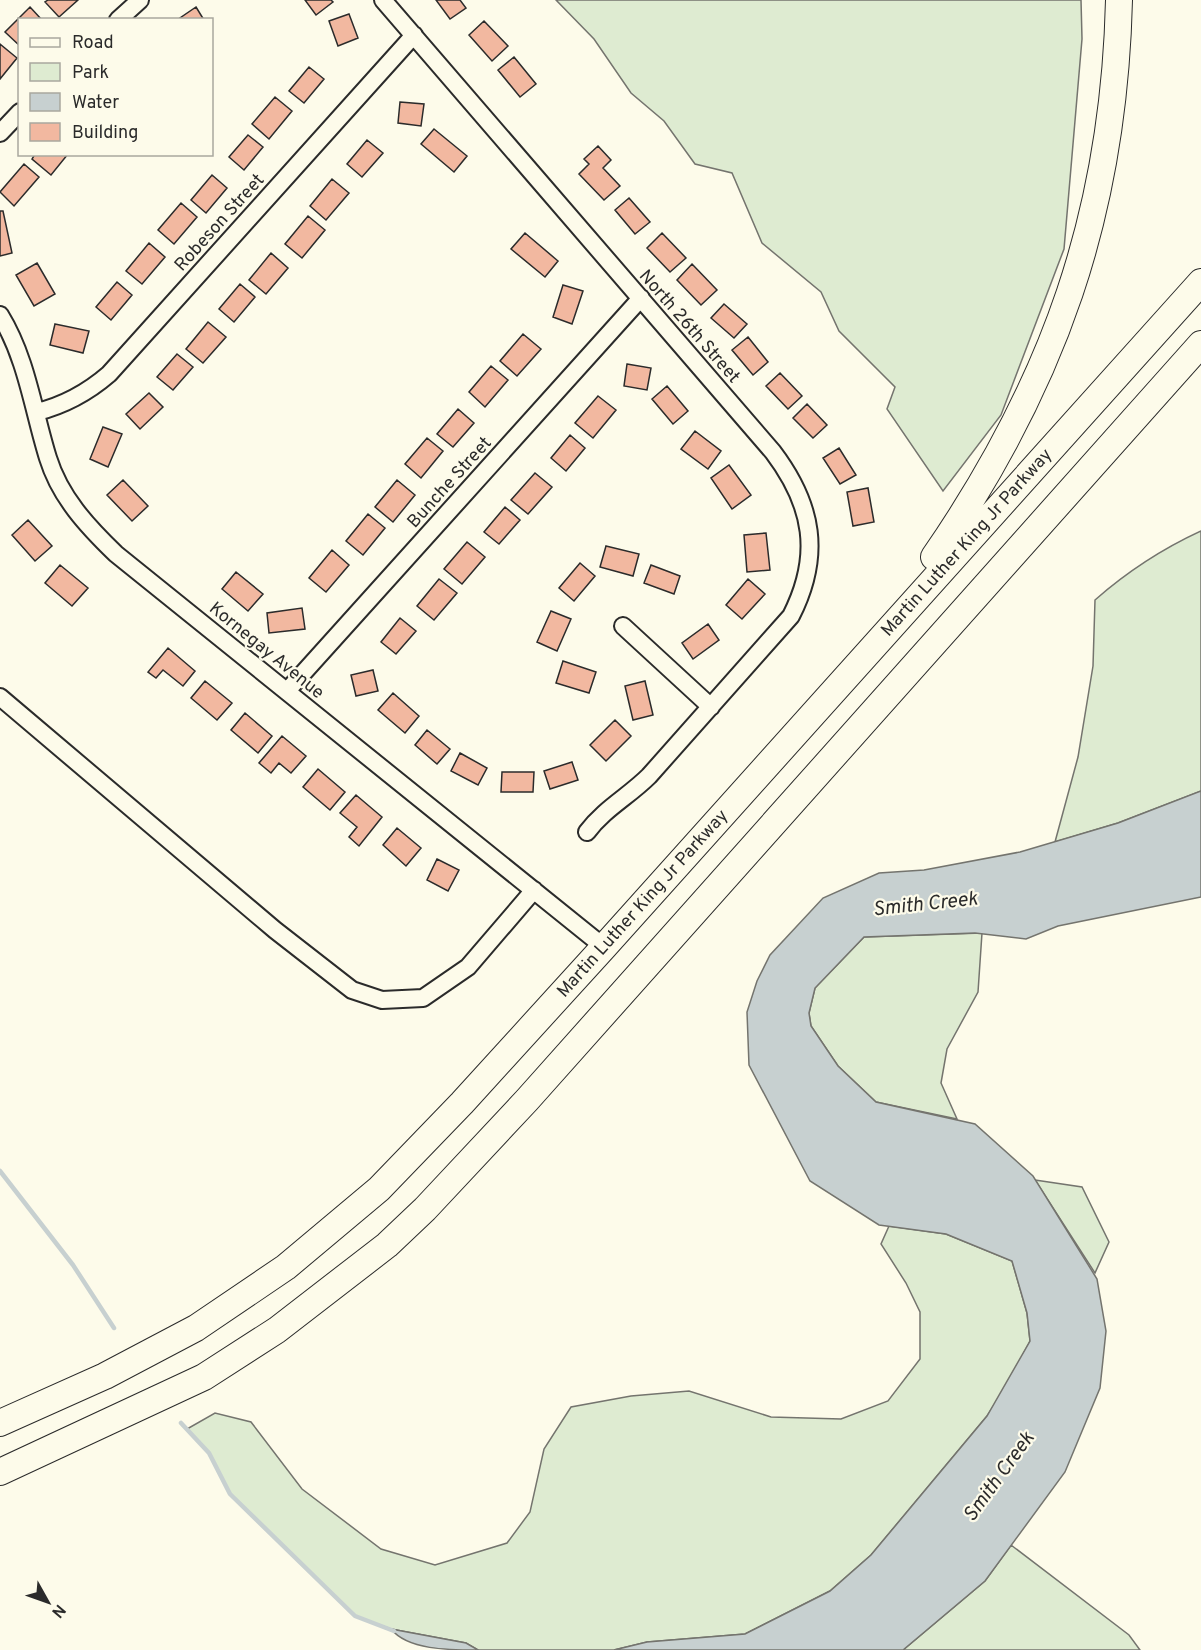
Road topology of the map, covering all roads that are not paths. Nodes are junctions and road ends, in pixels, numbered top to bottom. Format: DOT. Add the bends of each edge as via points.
graph roads {
  1 [pos="140,0"];
  2 [pos="383,0"];
  3 [pos="1119,0"];
  4 [pos="119,18"];
  5 [pos="414,35"];
  6 [pos="18,114"];
  7 [pos="0,133"];
  8 [pos="1201,282"];
  9 [pos="641,298"];
  10 [pos="0,315"];
  11 [pos="1201,344"];
  12 [pos="37,412"];
  13 [pos="623,626"];
  14 [pos="877,639"];
  15 [pos="287,691"];
  16 [pos="0,698"];
  17 [pos="711,707"];
  18 [pos="587,832"];
  19 [pos="534,890"];
  20 [pos="604,946"];
  21 [pos="0,1423"];
  22 [pos="0,1472"];
  1 -- 4 [label="street"];
  2 -- 5 [label="street, North 26th Street"];
  3 -- 14 [label="highway" via="1111,123 1099,188 1065,310 1024,407 973,501"];
  5 -- 9 [label="street, North 26th Street"];
  5 -- 12 [label="street, Robeson Street" via="109,374 86,393"];
  6 -- 7 [label="street"];
  8 -- 14 [label="highway, Martin Luther King Jr Parkway"];
  9 -- 15 [label="street, Bunche Street"];
  9 -- 17 [label="street, North 26th Street" via="786,470 797,488 809,529 806,575 791,616"];
  10 -- 12 [label="street, Kornegay Avenue" via="13,340"];
  11 -- 22 [label="highway" via="527,1100 425,1209 311,1305 204,1377"];
  12 -- 15 [label="street, Kornegay Avenue" via="54,473 87,526 116,554"];
  13 -- 17 [label="street"];
  14 -- 20 [label="highway, Martin Luther King Jr Parkway"];
  15 -- 19 [label="street, Kornegay Avenue"];
  16 -- 19 [label="street" via="352,990 382,1000 423,998 468,967"];
  17 -- 18 [label="street" via="649,776 603,813"];
  19 -- 20 [label="street, Kornegay Avenue"];
  20 -- 21 [label="highway, Martin Luther King Jr Parkway" via="412,1155 333,1230 238,1302 159,1349"];
}
